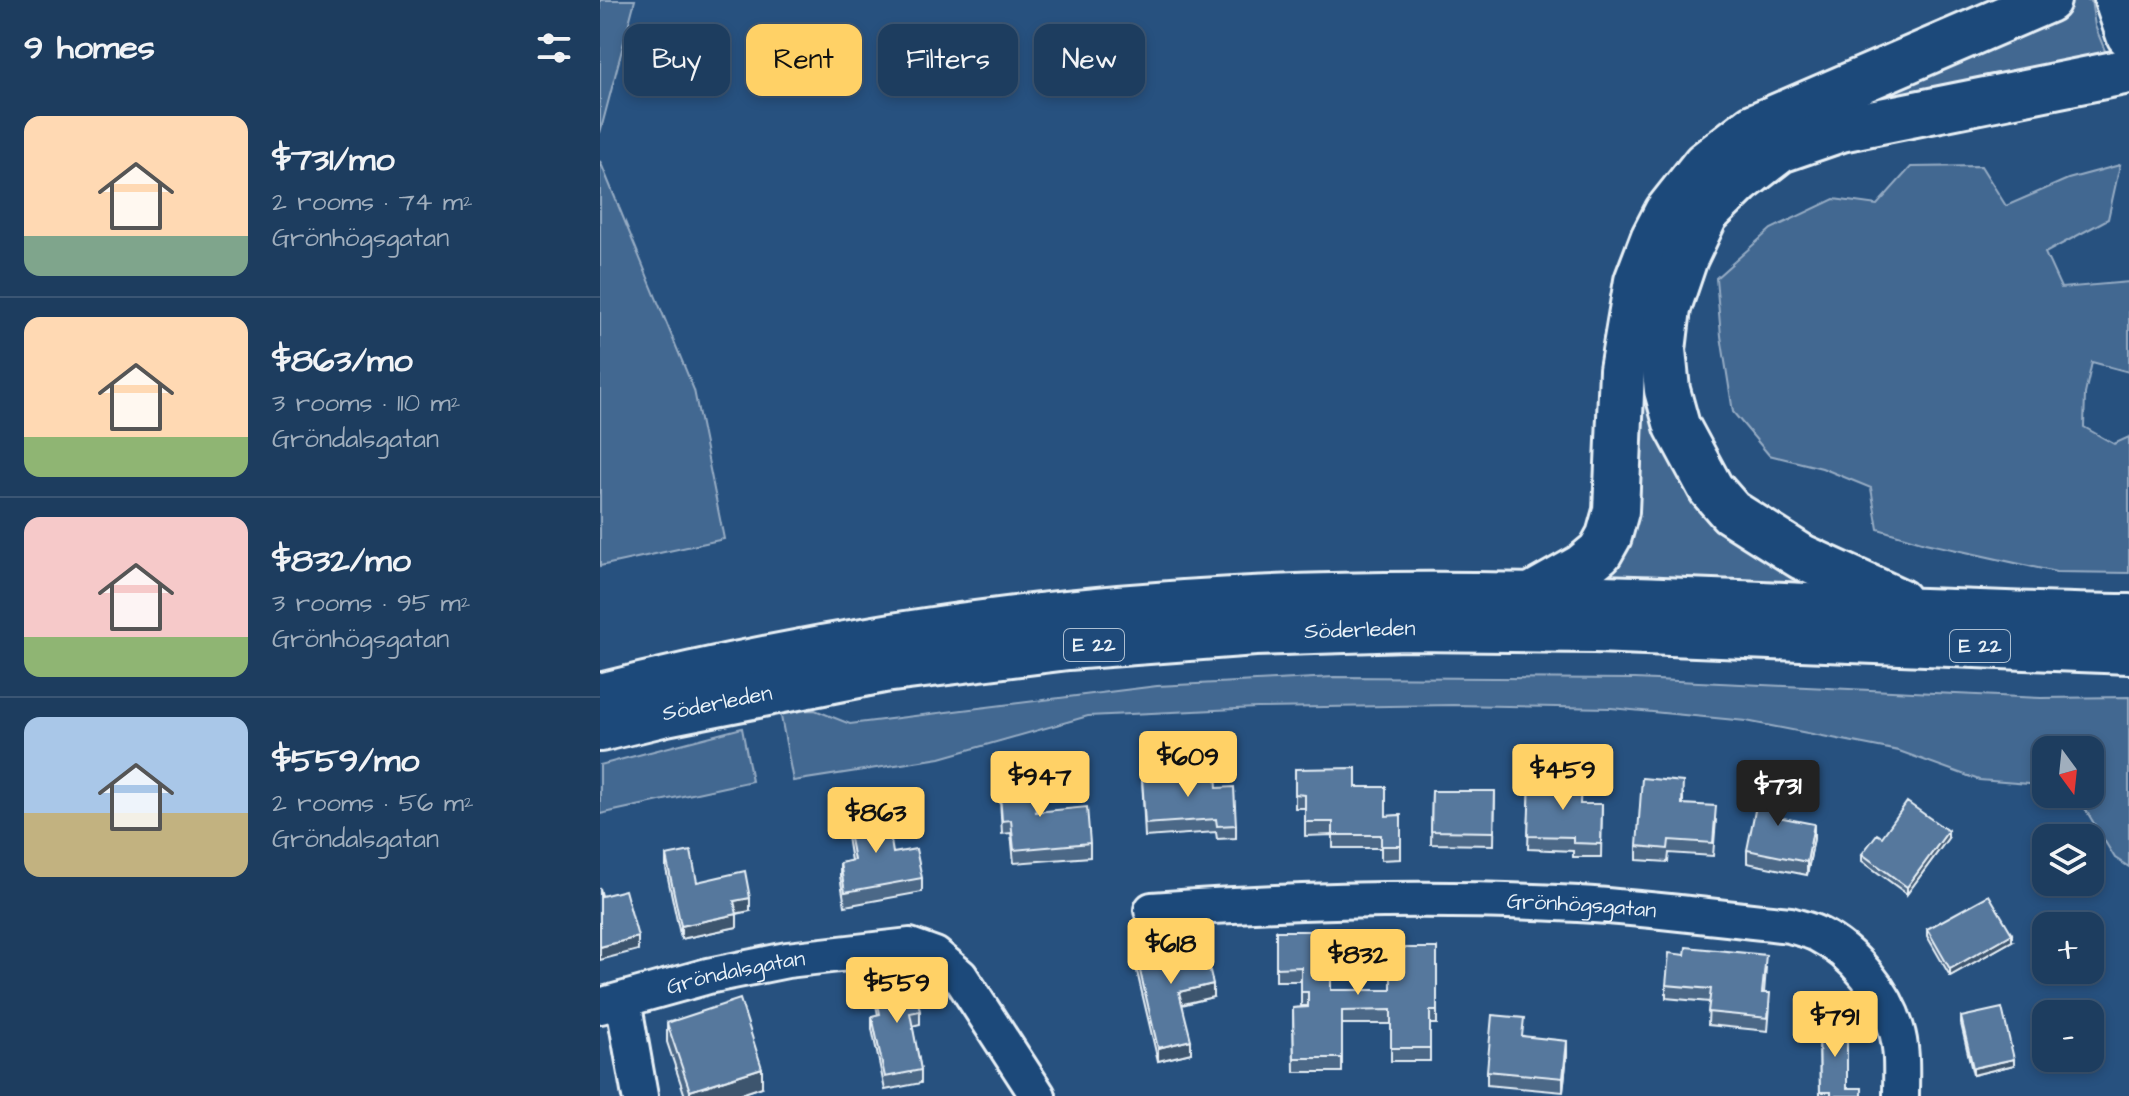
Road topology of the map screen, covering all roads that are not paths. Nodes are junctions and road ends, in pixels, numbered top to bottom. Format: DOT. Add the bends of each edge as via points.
graph roads {
  1 [pos="2009,0"];
  2 [pos="2048,0"];
  3 [pos="2117,0"];
  4 [pos="2129,35"];
  5 [pos="1964,38"];
  6 [pos="2129,71"];
  7 [pos="1529,597"];
  8 [pos="1920,610"];
  9 [pos="2129,617"];
  10 [pos="2129,651"];
  11 [pos="600,696"];
  12 [pos="600,729"];
  13 [pos="1152,910"];
  14 [pos="611,1003"];
  15 [pos="640,1096"];
  16 [pos="1038,1096"];
  17 [pos="1901,1096"];
  1 -- 5 [label="main road"];
  2 -- 5 [label="main road"];
  3 -- 4 [label="main road"];
  5 -- 7 [label="main road" via="1753,127 1705,164 1667,212 1637,281 1628,322 1616,511 1609,536 1582,567"];
  6 -- 8 [label="main road" via="1841,129 1780,150 1706,214 1685,258 1668,308 1664,364 1677,426 1711,489 1731,512 1802,557"];
  7 -- 8 [label="main road, Söderleden / E 22"];
  7 -- 11 [label="main road, Söderleden / E 22" via="1234,600 1057,614 868,639"];
  8 -- 9 [label="main road, Söderleden / E 22"];
  10 -- 12 [label="main road, Söderleden / E 22" via="1595,630 1255,633 1068,647 884,670"];
  13 -- 17 [label="street, Grönhögsgatan" via="1357,900 1578,904 1790,925 1818,934 1840,949 1883,998 1897,1029"];
  14 -- 15 [label="street"];
  14 -- 16 [label="street, Gröndalsgatan" via="787,960 910,946 935,955 960,976"];
}
